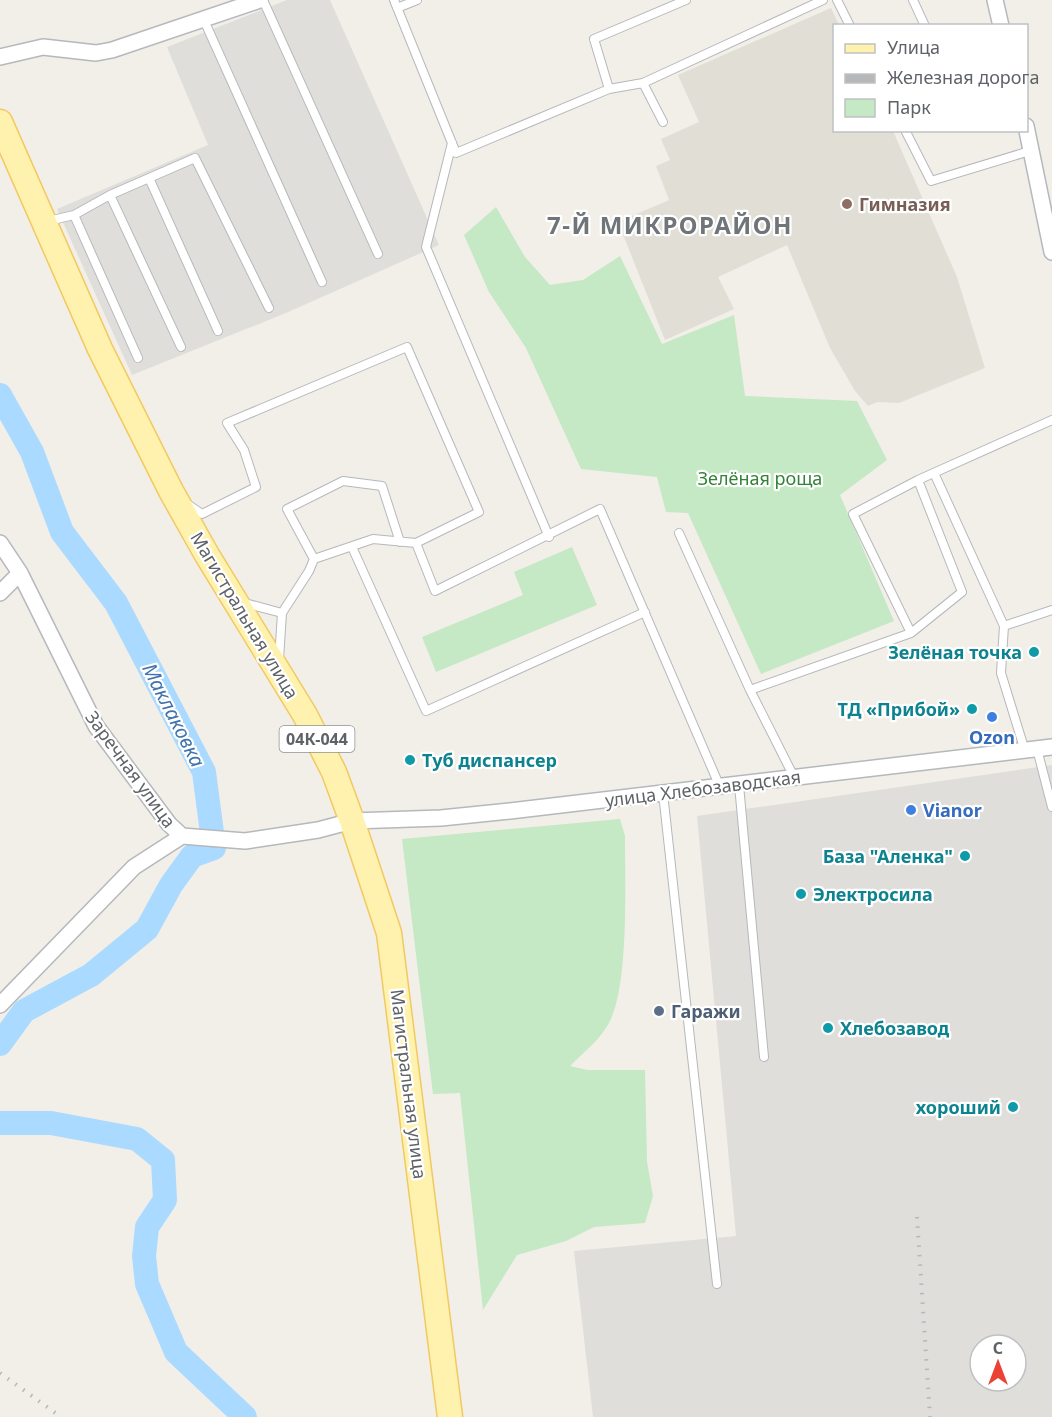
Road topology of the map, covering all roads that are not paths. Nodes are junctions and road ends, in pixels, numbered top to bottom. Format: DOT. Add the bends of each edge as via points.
graph roads {
  1 [pos="261,0"];
  2 [pos="394,0"];
  3 [pos="417,0"];
  4 [pos="686,0"];
  5 [pos="823,0"];
  6 [pos="837,0"];
  7 [pos="913,0"];
  8 [pos="995,0"];
  9 [pos="397,9"];
  10 [pos="203,18"];
  11 [pos="849,24"];
  12 [pos="924,24"];
  13 [pos="1001,24"];
  14 [pos="0,57"];
  15 [pos="643,83"];
  16 [pos="609,89"];
  17 [pos="0,122"];
  18 [pos="663,122"];
  19 [pos="906,132"];
  20 [pos="1028,132"];
  21 [pos="452,142"];
  22 [pos="1032,150"];
  23 [pos="149,178"];
  24 [pos="1045,179"];
  25 [pos="110,195"];
  26 [pos="74,215"];
  27 [pos="43,223"];
  28 [pos="1052,252"];
  29 [pos="378,254"];
  30 [pos="322,282"];
  31 [pos="269,308"];
  32 [pos="218,331"];
  33 [pos="181,347"];
  34 [pos="138,358"];
  35 [pos="1052,420"];
  36 [pos="934,473"];
  37 [pos="918,480"];
  38 [pos="171,491"];
  39 [pos="202,514"];
  40 [pos="203,525"];
  41 [pos="679,533"];
  42 [pos="549,537"];
  43 [pos="400,542"];
  44 [pos="0,543"];
  45 [pos="416,543"];
  46 [pos="352,548"];
  47 [pos="314,559"];
  48 [pos="20,573"];
  49 [pos="0,593"];
  50 [pos="234,600"];
  51 [pos="1052,610"];
  52 [pos="645,612"];
  53 [pos="282,613"];
  54 [pos="1004,626"];
  55 [pos="911,633"];
  56 [pos="278,672"];
  57 [pos="750,690"];
  58 [pos="1038,749"];
  59 [pos="794,777"];
  60 [pos="739,785"];
  61 [pos="720,787"];
  62 [pos="663,793"];
  63 [pos="1052,807"];
  64 [pos="352,821"];
  65 [pos="182,836"];
  66 [pos="0,1005"];
  67 [pos="764,1057"];
  68 [pos="717,1284"];
  69 [pos="450,1417"];
  1 -- 10 [label="street"];
  1 -- 29 [label="lane"];
  2 -- 9 [label="lane"];
  3 -- 9 [label="lane"];
  4 -- 16 [label="lane" via="594,39"];
  5 -- 15 [label="lane"];
  6 -- 11 [label="lane"];
  7 -- 12 [label="lane"];
  8 -- 13 [label="street"];
  9 -- 21 [label="lane"];
  10 -- 14 [label="street" via="112,50 43,47"];
  10 -- 30 [label="lane"];
  15 -- 16 [label="lane"];
  15 -- 18 [label="lane"];
  16 -- 21 [label="lane" via="456,153"];
  17 -- 27 [label="main road, Магистральная улица / 04К-044"];
  19 -- 22 [label="lane" via="932,181"];
  20 -- 22 [label="street"];
  21 -- 42 [label="lane" via="426,247"];
  22 -- 24 [label="street"];
  23 -- 25 [label="lane"];
  23 -- 31 [label="lane" via="195,158"];
  23 -- 32 [label="lane"];
  24 -- 28 [label="street"];
  25 -- 26 [label="lane"];
  25 -- 33 [label="lane"];
  26 -- 27 [label="lane"];
  26 -- 34 [label="lane"];
  27 -- 38 [label="main road, Магистральная улица / 04К-044"];
  35 -- 36 [label="lane"];
  36 -- 37 [label="lane"];
  36 -- 54 [label="lane"];
  37 -- 55 [label="lane" via="962,592"];
  37 -- 55 [label="lane" via="853,514"];
  38 -- 39 [label="lane"];
  38 -- 50 [label="main road, Магистральная улица / 04К-044" via="206,545"];
  39 -- 40 [label="lane"];
  39 -- 45 [label="lane" via="256,487 244,450 227,423 407,347 479,512"];
  41 -- 57 [label="lane"];
  42 -- 45 [label="lane" via="435,591"];
  42 -- 52 [label="lane" via="600,509"];
  43 -- 45 [label="lane"];
  43 -- 46 [label="lane" via="373,539"];
  43 -- 47 [label="lane" via="382,486 343,481 288,509"];
  44 -- 48 [label="street, Заречная улица"];
  46 -- 47 [label="lane"];
  46 -- 52 [label="lane" via="426,711"];
  47 -- 53 [label="lane"];
  48 -- 49 [label="street"];
  48 -- 65 [label="street, Заречная улица" via="96,726"];
  50 -- 53 [label="lane"];
  50 -- 56 [label="main road, Магистральная улица / 04К-044"];
  51 -- 54 [label="lane"];
  52 -- 61 [label="lane"];
  53 -- 56 [label="lane"];
  54 -- 58 [label="lane" via="1001,673"];
  55 -- 57 [label="lane"];
  56 -- 64 [label="main road, Магистральная улица / 04К-044" via="334,772"];
  57 -- 59 [label="lane"];
  58 -- 59 [label="street, улица Хлебозаводская"];
  58 -- 63 [label="lane"];
  59 -- 60 [label="street, улица Хлебозаводская"];
  60 -- 61 [label="street, улица Хлебозаводская"];
  60 -- 67 [label="lane"];
  61 -- 62 [label="street, улица Хлебозаводская"];
  62 -- 64 [label="street, улица Хлебозаводская" via="441,818"];
  62 -- 68 [label="lane"];
  64 -- 65 [label="street, улица Хлебозаводская" via="245,841"];
  64 -- 69 [label="main road, Магистральная улица / 04К-044" via="389,933"];
  65 -- 66 [label="street, Заречная улица" via="134,867"];
}
